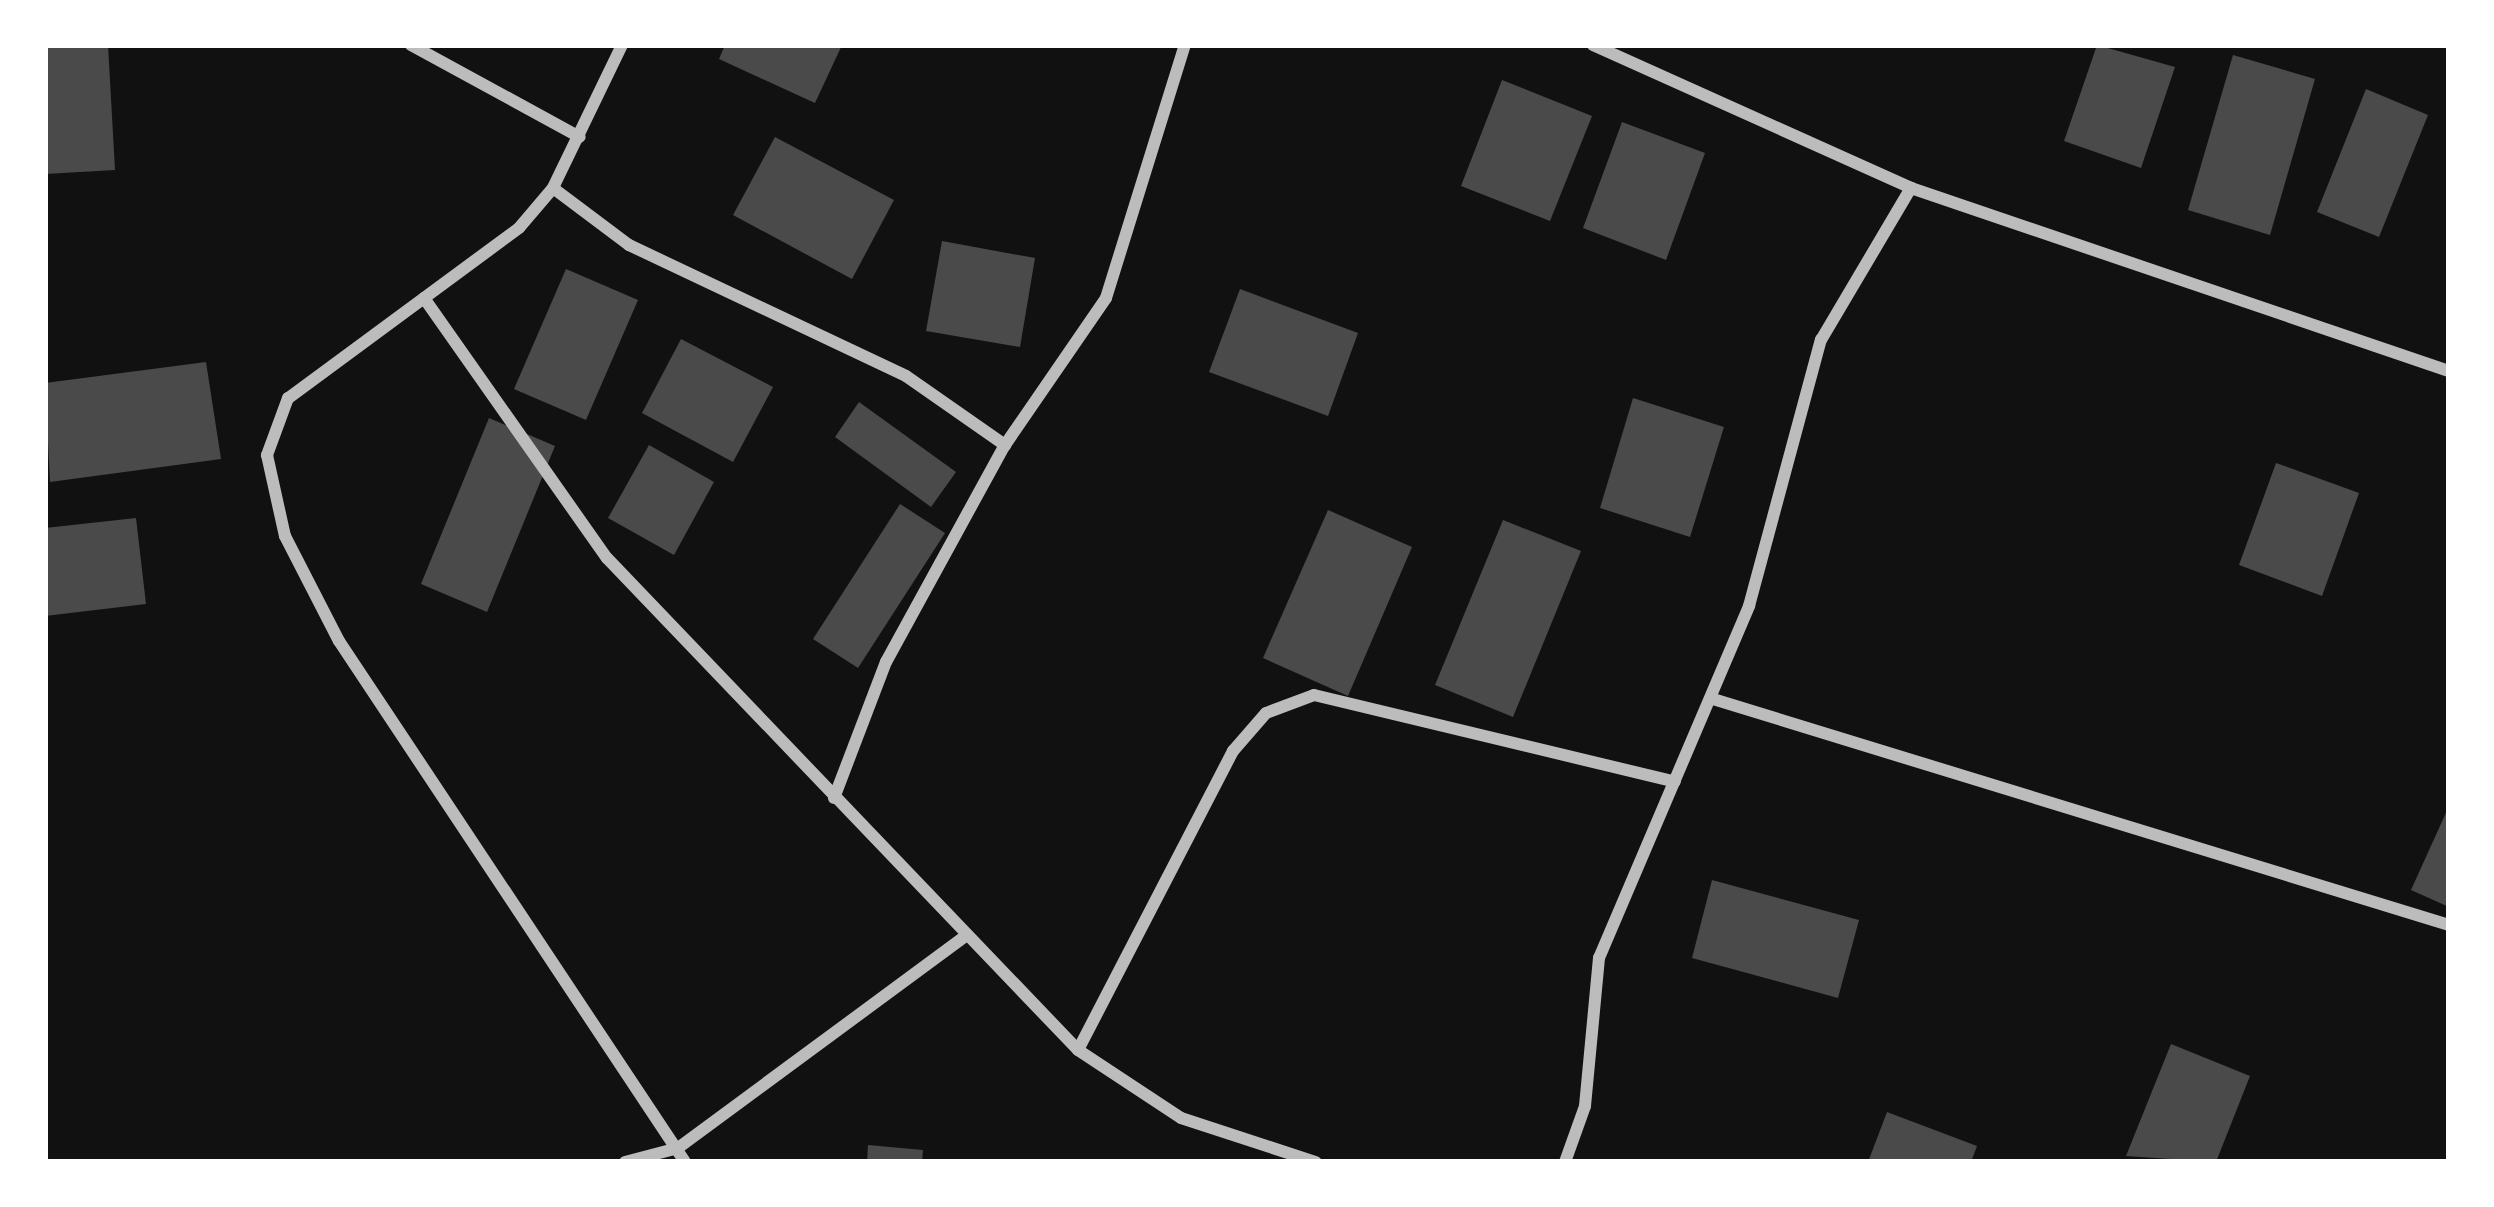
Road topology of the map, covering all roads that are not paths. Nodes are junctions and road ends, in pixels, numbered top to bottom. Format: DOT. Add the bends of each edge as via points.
graph roads {
  1 [pos="411,45"];
  2 [pos="622,45"];
  3 [pos="1185,45"];
  4 [pos="1593,45"];
  5 [pos="580,137"];
  6 [pos="553,188"];
  7 [pos="1911,188"];
  8 [pos="424,298"];
  9 [pos="2449,371"];
  10 [pos="1005,445"];
  11 [pos="1713,699"];
  12 [pos="1676,782"];
  13 [pos="834,798"];
  14 [pos="2449,925"];
  15 [pos="963,938"];
  16 [pos="1078,1050"];
  17 [pos="678,1148"];
  18 [pos="626,1162"];
  19 [pos="685,1162"];
  20 [pos="1316,1162"];
  21 [pos="1565,1162"];
  1 -- 5 [label="street"];
  2 -- 5 [label="street"];
  3 -- 10 [label="street" via="1106,298"];
  4 -- 7 [label="street"];
  5 -- 6 [label="street"];
  6 -- 8 [label="street" via="519,229"];
  6 -- 10 [label="street" via="629,245 906,376"];
  7 -- 9 [label="street"];
  7 -- 11 [label="street" via="1822,340 1763,565"];
  8 -- 13 [label="street" via="607,558"];
  8 -- 17 [label="street" via="288,398 267,455 285,536 339,641"];
  10 -- 13 [label="street" via="886,662"];
  11 -- 12 [label="street"];
  11 -- 14 [label="street"];
  12 -- 16 [label="street" via="1314,695 1266,713 1233,751"];
  12 -- 21 [label="street" via="1599,958 1585,1106"];
  13 -- 15 [label="street"];
  15 -- 16 [label="street"];
  15 -- 17 [label="street"];
  16 -- 20 [label="street" via="1180,1118"];
  17 -- 18 [label="street"];
  17 -- 19 [label="street"];
}
